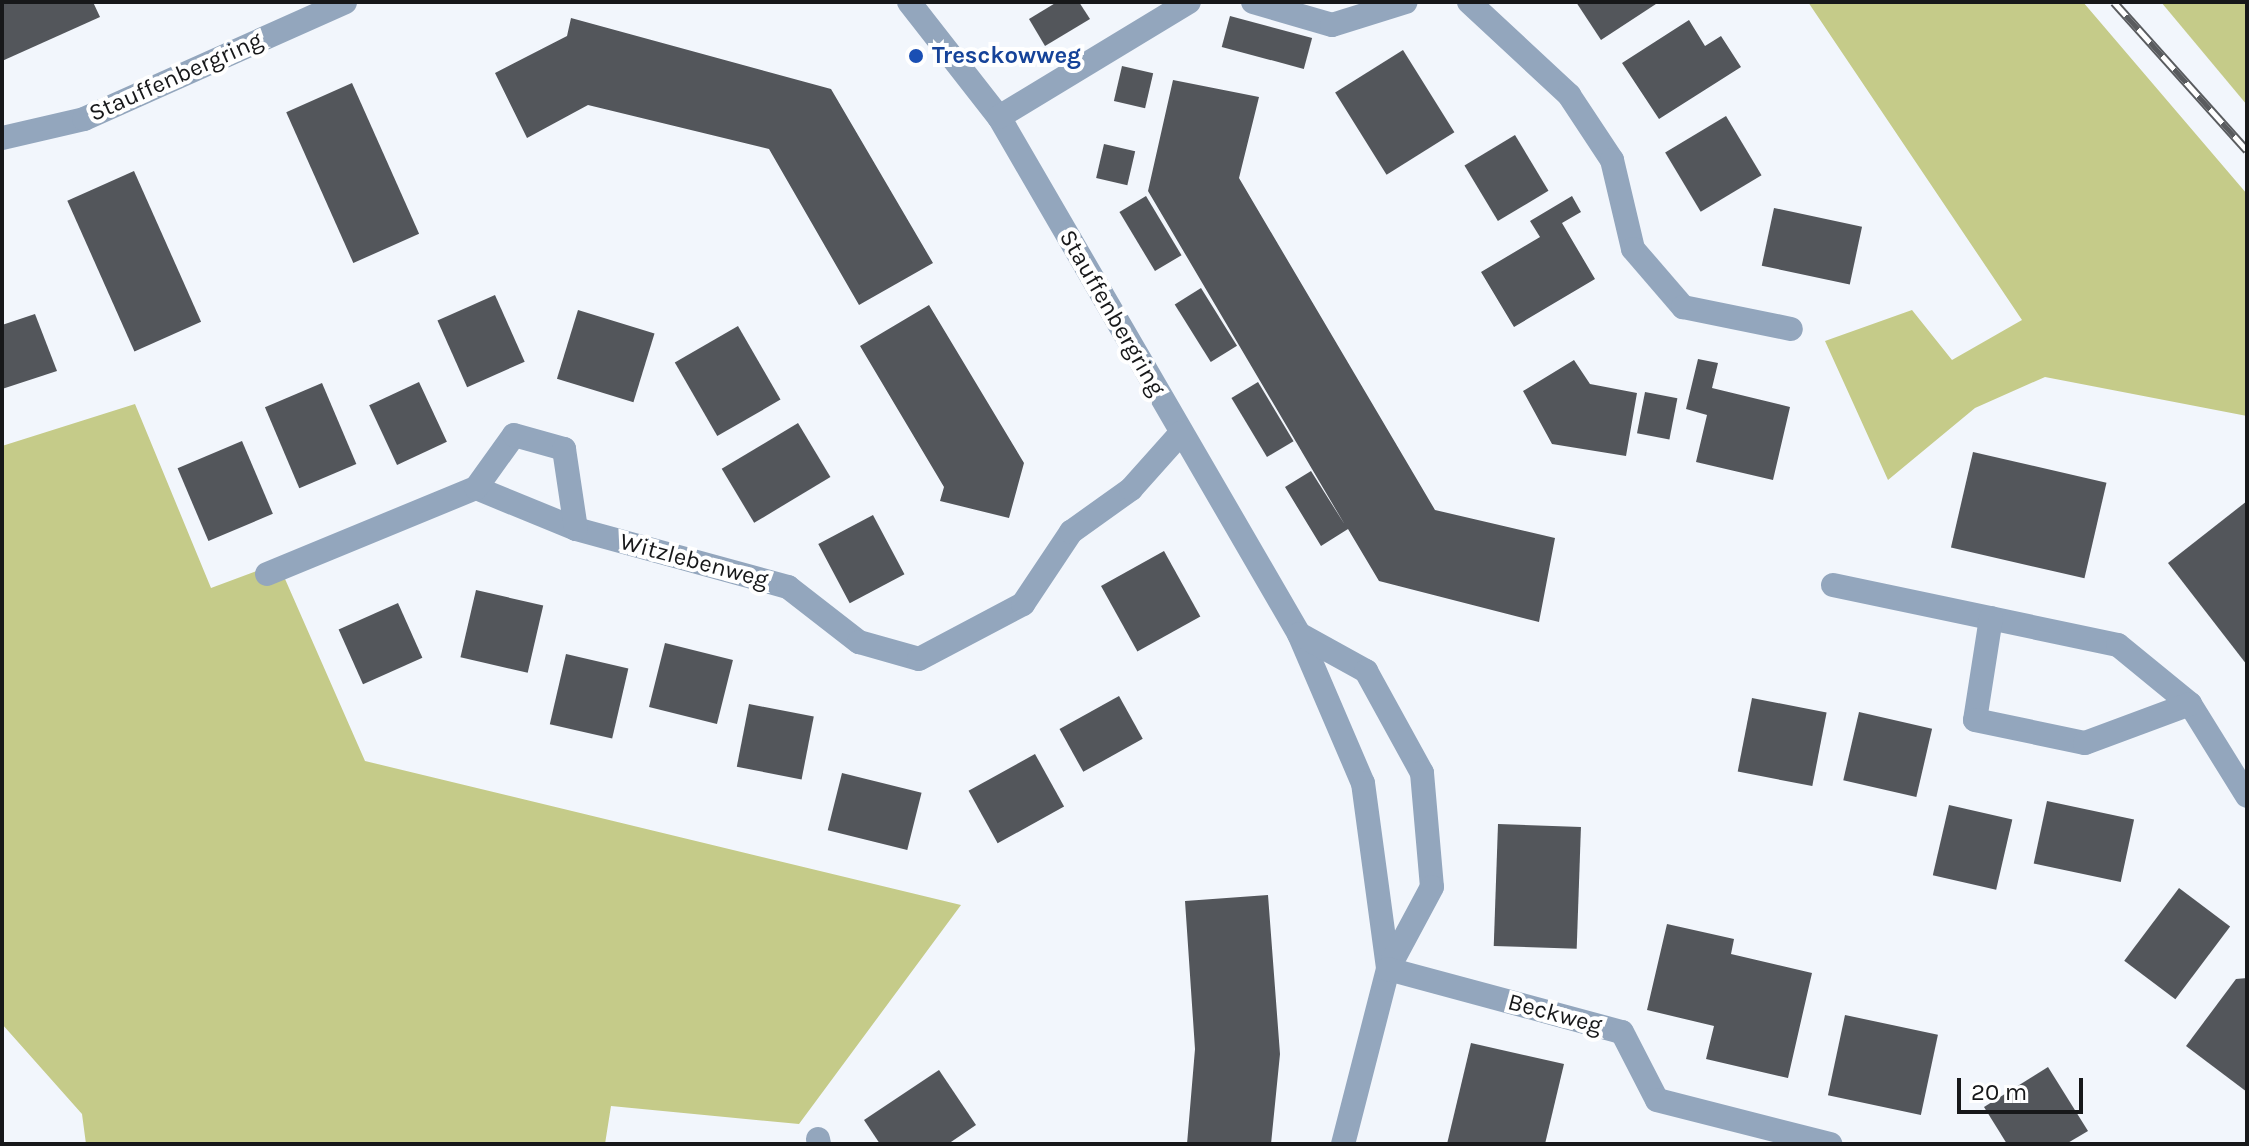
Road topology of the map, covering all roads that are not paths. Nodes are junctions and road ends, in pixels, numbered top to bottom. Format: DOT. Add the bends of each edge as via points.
graph roads {
  1 [pos="345,2"];
  2 [pos="909,2"];
  3 [pos="1189,2"];
  4 [pos="1253,2"];
  5 [pos="1406,2"];
  6 [pos="1469,2"];
  7 [pos="999,117"];
  8 [pos="2,138"];
  9 [pos="1791,329"];
  10 [pos="1181,433"];
  11 [pos="476,488"];
  12 [pos="576,529"];
  13 [pos="267,574"];
  14 [pos="1833,585"];
  15 [pos="1991,618"];
  16 [pos="1299,634"];
  17 [pos="2190,704"];
  18 [pos="2247,796"];
  19 [pos="1388,969"];
  20 [pos="1778,1138"];
  21 [pos="1343,1144"];
  22 [pos="1830,1144"];
  1 -- 8 [label="street, Stauffenbergring" via="84,119"];
  2 -- 7 [label="street, Stauffenbergring"];
  3 -- 7 [label="street"];
  4 -- 5 [label="street" via="1332,25"];
  6 -- 9 [label="street" via="1569,95 1612,160 1633,249 1683,307"];
  7 -- 10 [label="street, Stauffenbergring"];
  10 -- 12 [label="street, Witzlebenweg" via="1131,489 1071,532 1023,604 919,659 859,642 788,587"];
  10 -- 16 [label="street, Stauffenbergring"];
  11 -- 12 [label="street, Witzlebenweg"];
  11 -- 12 [label="street" via="514,435 564,449"];
  11 -- 13 [label="street"];
  14 -- 15 [label="street"];
  15 -- 17 [label="street" via="2118,645"];
  15 -- 17 [label="street" via="1975,720 2085,743"];
  16 -- 19 [label="street, Stauffenbergring" via="1363,783"];
  16 -- 19 [label="street, Stauffenbergring" via="1366,671 1422,773 1432,887"];
  17 -- 18 [label="street"];
  19 -- 20 [label="street, Beckweg" via="1622,1032 1657,1100"];
  19 -- 21 [label="street, Stauffenbergring"];
  20 -- 22 [label="street, Beckweg"];
}
